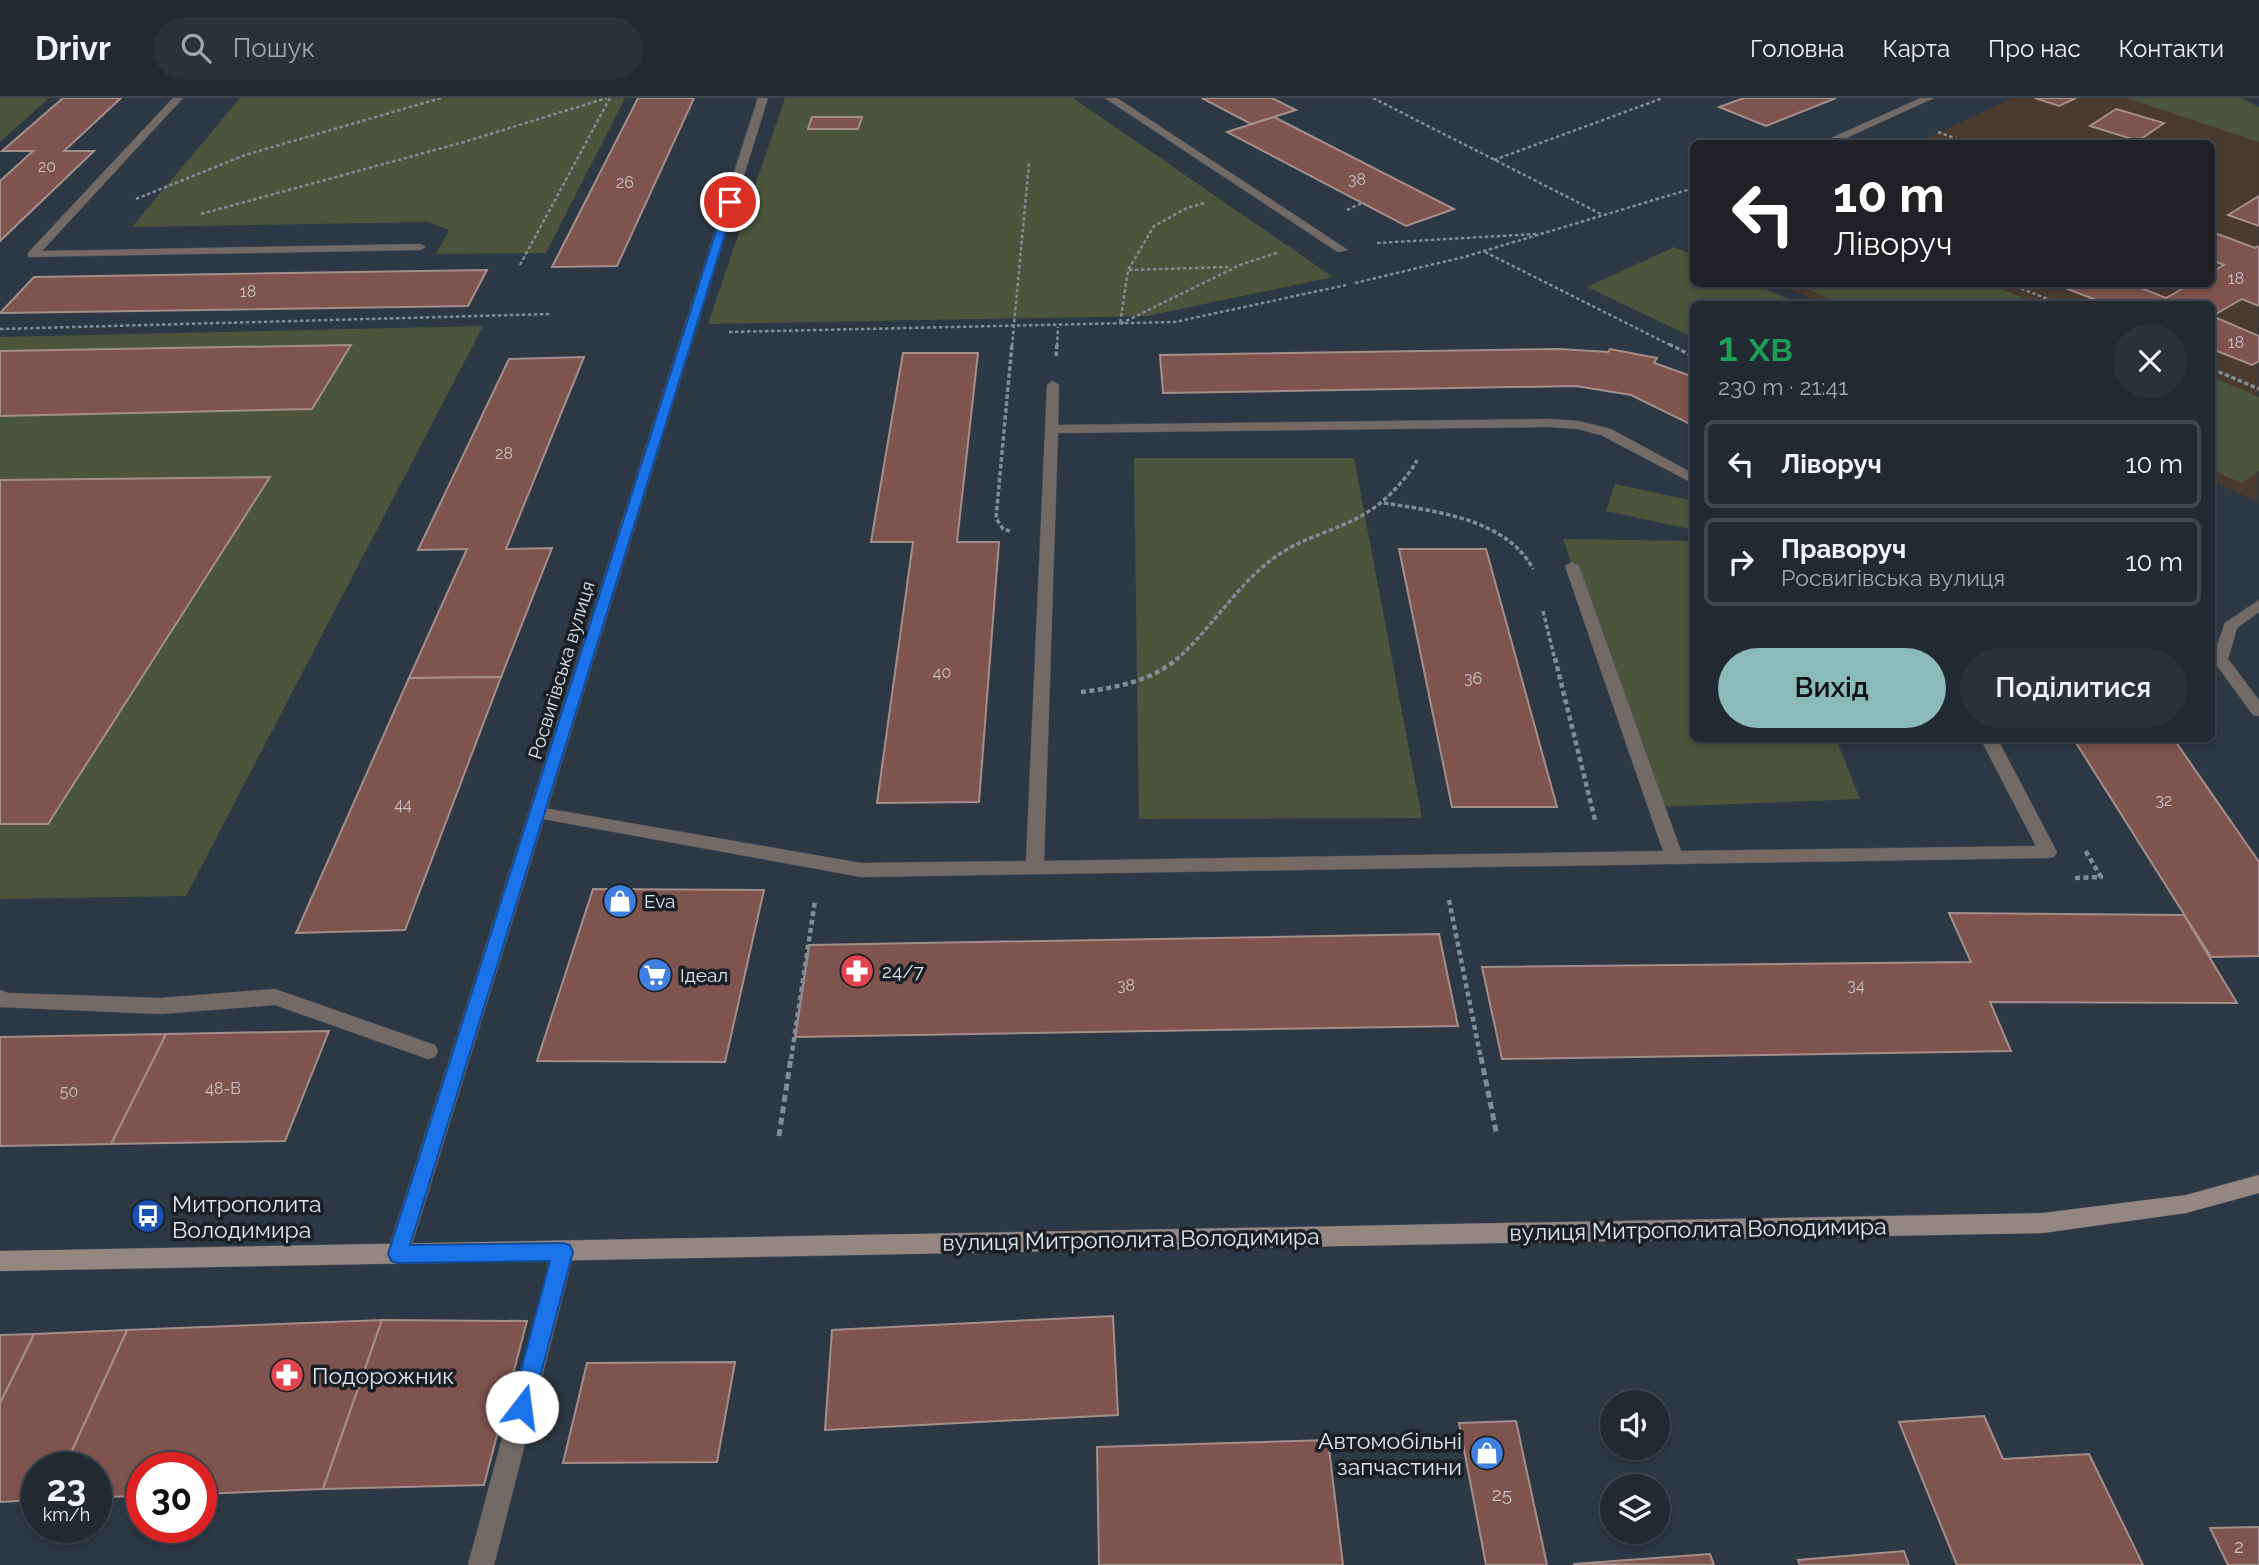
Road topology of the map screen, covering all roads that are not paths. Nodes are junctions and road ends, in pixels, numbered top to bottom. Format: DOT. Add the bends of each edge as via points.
graph roads {
  1 [pos="178,98"];
  2 [pos="763,98"];
  3 [pos="1110,98"];
  4 [pos="1929,98"];
  5 [pos="1832,140"];
  6 [pos="420,247"];
  7 [pos="1342,250"];
  8 [pos="1053,385"];
  9 [pos="1052,429"];
  10 [pos="1690,478"];
  11 [pos="1572,566"];
  12 [pos="2259,605"];
  13 [pos="2216,659"];
  14 [pos="2259,710"];
  15 [pos="1990,742"];
  16 [pos="538,813"];
  17 [pos="1674,857"];
  18 [pos="1035,867"];
  19 [pos="0,999"];
  20 [pos="428,1051"];
  21 [pos="2259,1184"];
  22 [pos="563,1252"];
  23 [pos="398,1254"];
  24 [pos="0,1261"];
  25 [pos="481,1565"];
  1 -- 6 [label="street" via="32,255"];
  2 -- 16 [label="street, Росвигівська вулиця"];
  3 -- 7 [label="street"];
  4 -- 5 [label="street"];
  8 -- 9 [label="street"];
  9 -- 10 [label="street" via="1578,425 1606,432"];
  9 -- 18 [label="street"];
  11 -- 17 [label="street"];
  12 -- 13 [label="street" via="2230,626"];
  13 -- 14 [label="street"];
  15 -- 17 [label="street" via="2048,852"];
  16 -- 18 [label="street" via="861,870"];
  16 -- 23 [label="street, Росвигівська вулиця"];
  17 -- 18 [label="street"];
  19 -- 20 [label="street" via="160,1006 275,997"];
  21 -- 22 [label="main road, вулиця Митрополита Володимира" via="2186,1204 2043,1223"];
  22 -- 23 [label="main road, вулиця Митрополита Володимира"];
  22 -- 25 [label="street"];
  23 -- 24 [label="main road, вулиця Митрополита Володимира"];
}
